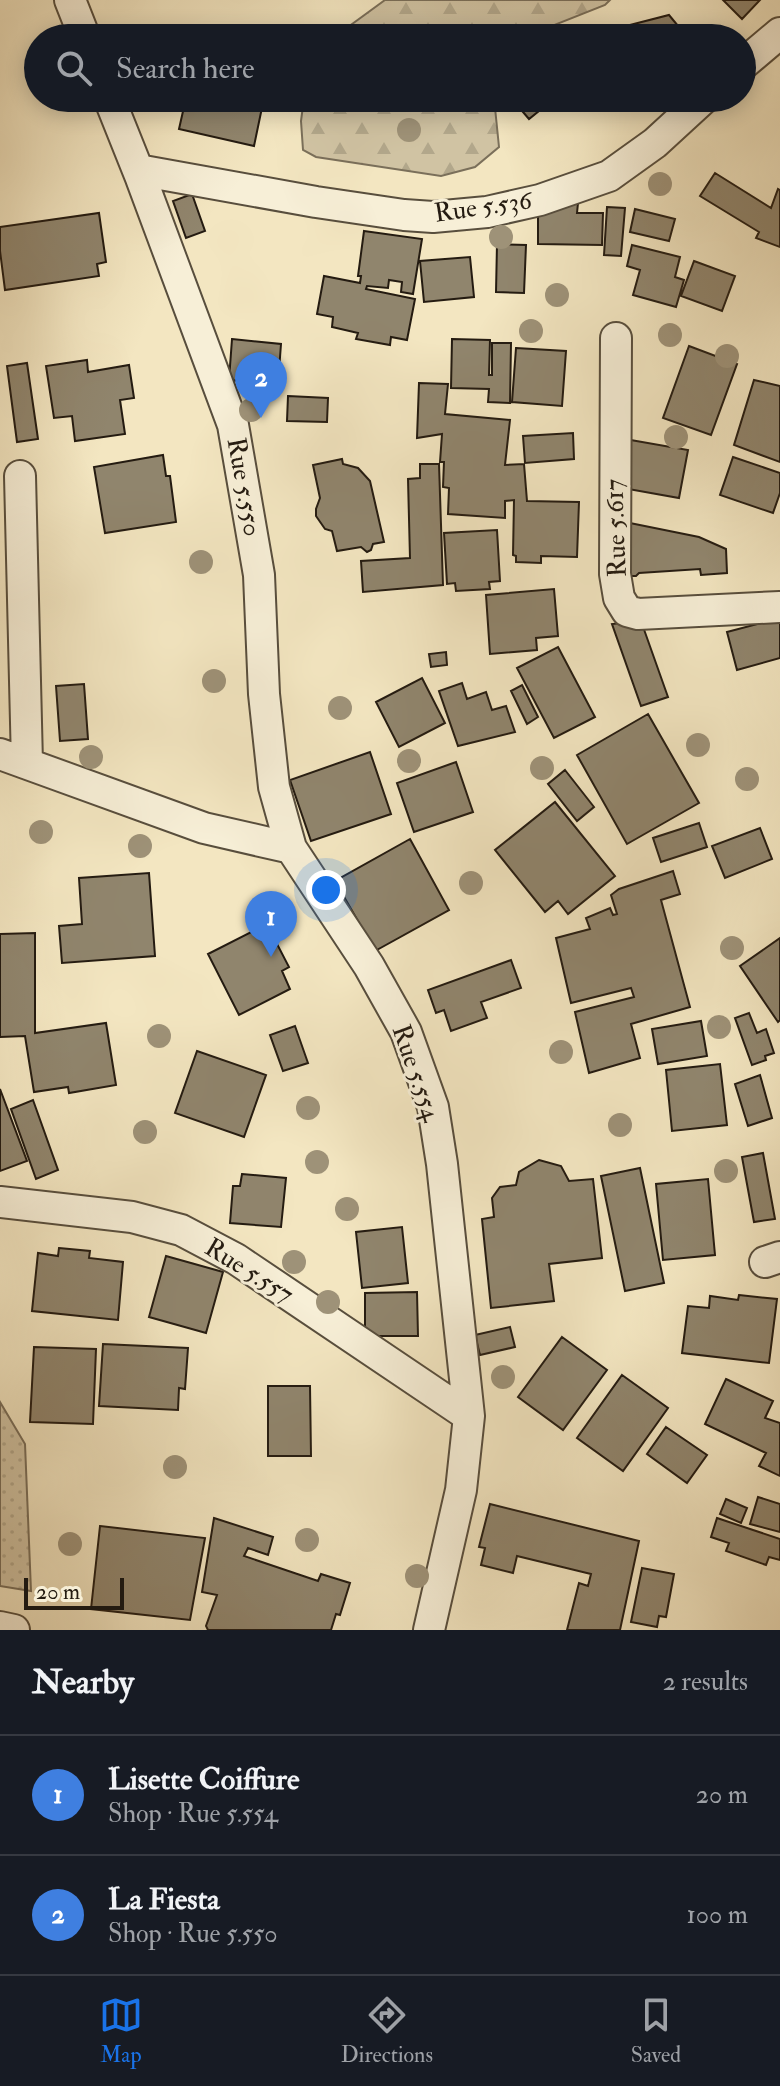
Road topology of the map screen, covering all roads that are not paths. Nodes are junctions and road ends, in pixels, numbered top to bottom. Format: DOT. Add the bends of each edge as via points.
graph roads {
  1 [pos="70,0"];
  2 [pos="79,24"];
  3 [pos="780,33"];
  4 [pos="756,53"];
  5 [pos="115,112"];
  6 [pos="689,112"];
  7 [pos="138,170"];
  8 [pos="616,338"];
  9 [pos="20,476"];
  10 [pos="780,607"];
  11 [pos="13,758"];
  12 [pos="291,848"];
  13 [pos="0,1202"];
  14 [pos="469,1416"];
  15 [pos="0,1627"];
  16 [pos="14,1630"];
  17 [pos="429,1630"];
  1 -- 2 [label="street"];
  3 -- 4 [label="street"];
  5 -- 7 [label="street, Rue 5.550"];
  6 -- 7 [label="street, Rue 5.536" via="609,176 487,212 404,215"];
  7 -- 12 [label="street, Rue 5.550" via="233,425 259,575 274,787"];
  8 -- 10 [label="street, Rue 5.617" via="619,598 627,611 638,614"];
  9 -- 11 [label="street"];
  11 -- 12 [label="street" via="204,828"];
  12 -- 14 [label="street, Rue 5.554" via="406,1032 433,1107"];
  13 -- 14 [label="street, Rue 5.557" via="132,1217 181,1230 236,1259"];
  14 -- 17 [label="street, Rue 5.554" via="461,1490"];
  15 -- 16 [label="street"];
}
